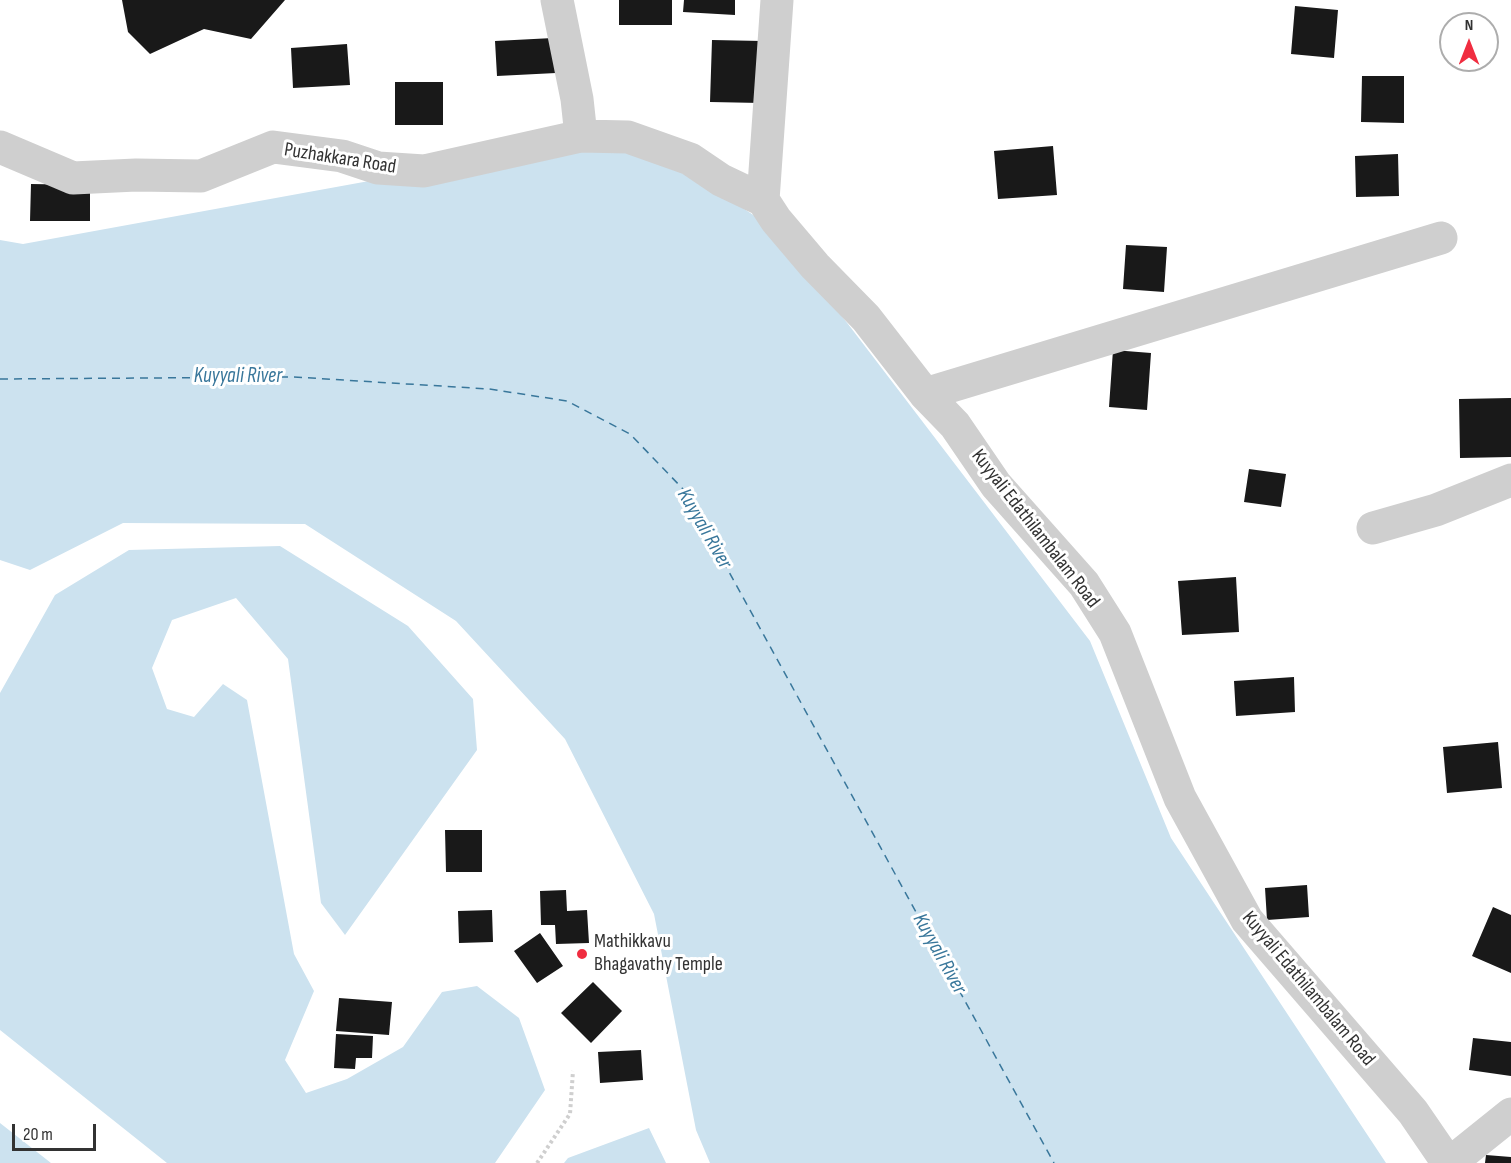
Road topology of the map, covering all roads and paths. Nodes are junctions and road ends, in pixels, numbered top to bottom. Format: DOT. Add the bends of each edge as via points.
graph roads {
  1 [pos="557,0"];
  2 [pos="777,0"];
  3 [pos="581,136"];
  4 [pos="0,147"];
  5 [pos="763,200"];
  6 [pos="1442,238"];
  7 [pos="925,394"];
  8 [pos="1511,480"];
  9 [pos="1372,528"];
  10 [pos="573,1071"];
  11 [pos="1511,1114"];
  12 [pos="537,1163"];
  13 [pos="1449,1163"];
  1 -- 3 [label="street"];
  2 -- 5 [label="street"];
  3 -- 4 [label="street, Puzhakkara Road" via="424,171 378,168 342,156 273,147 201,176 74,178"];
  3 -- 5 [label="street" via="628,137 690,159 721,180"];
  5 -- 7 [label="street, Kuyyali Edathilambalam Road" via="814,266 866,318"];
  6 -- 7 [label="street"];
  7 -- 13 [label="street, Kuyyali Edathilambalam Road" via="955,425 996,485 1090,594 1114,633 1180,798 1246,920 1413,1112"];
  8 -- 9 [label="street" via="1436,510"];
  10 -- 12 [label="path" via="570,1114"];
  11 -- 13 [label="street"];
}
